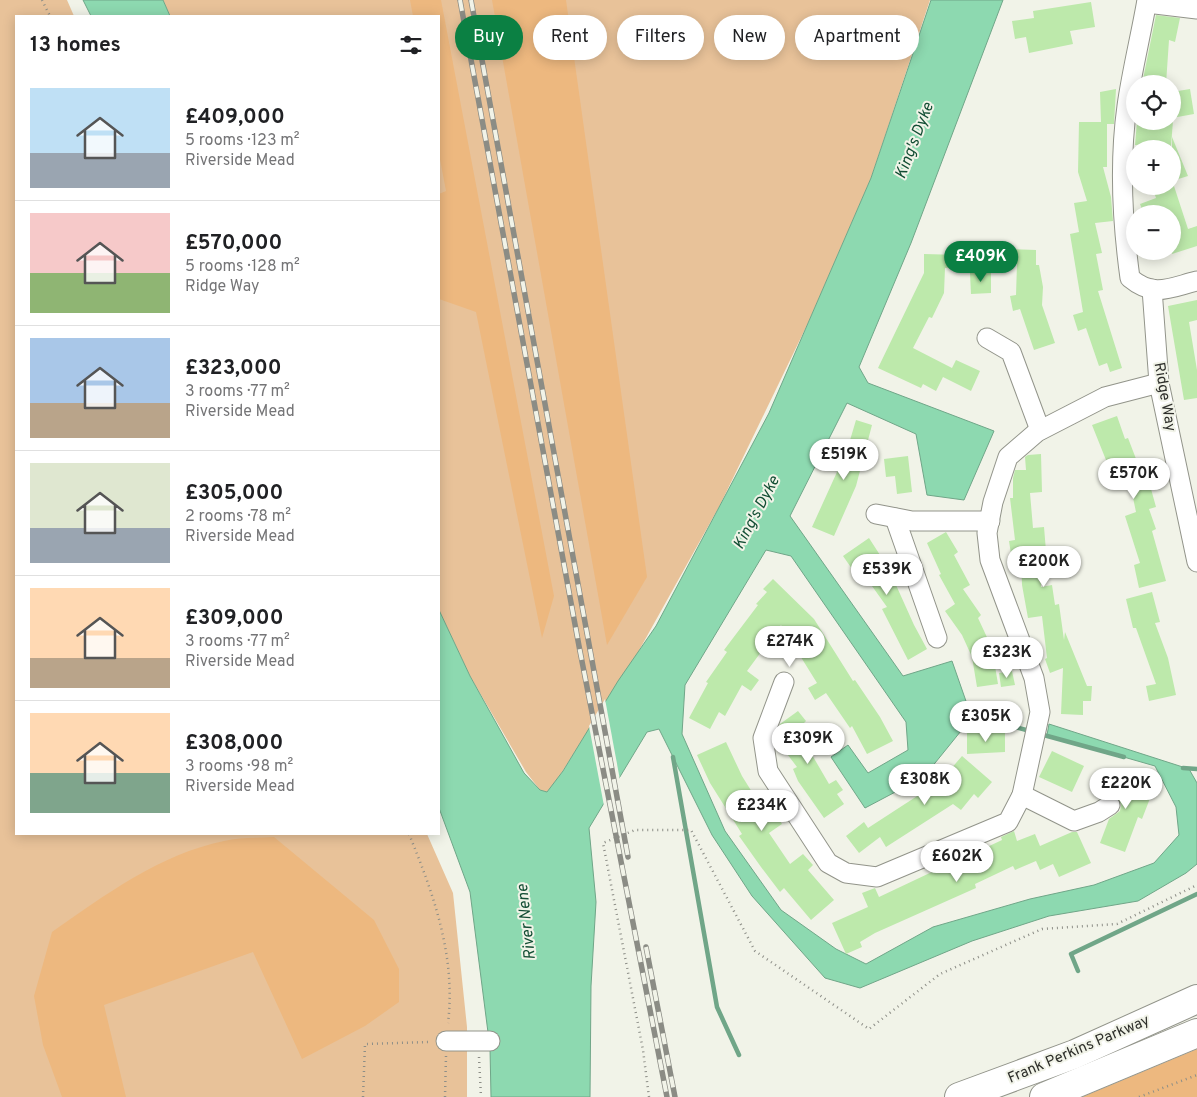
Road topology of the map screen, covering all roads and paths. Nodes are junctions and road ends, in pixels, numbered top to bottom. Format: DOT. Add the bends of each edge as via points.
graph roads {
  1 [pos="42,0"];
  2 [pos="1147,1"];
  3 [pos="1197,8"];
  4 [pos="50,15"];
  5 [pos="1197,281"];
  6 [pos="1152,289"];
  7 [pos="987,338"];
  8 [pos="1159,382"];
  9 [pos="1040,430"];
  10 [pos="1188,478"];
  11 [pos="876,514"];
  12 [pos="895,518"];
  13 [pos="990,521"];
  14 [pos="1197,562"];
  15 [pos="937,638"];
  16 [pos="784,682"];
  17 [pos="1022,795"];
  18 [pos="1110,805"];
  19 [pos="409,835"];
  20 [pos="1197,885"];
  21 [pos="1197,999"];
  22 [pos="1197,1032"];
  23 [pos="485,1047"];
  24 [pos="449,1050"];
  25 [pos="1197,1075"];
  26 [pos="363,1097"];
  27 [pos="445,1097"];
  28 [pos="481,1097"];
  29 [pos="649,1097"];
  30 [pos="959,1097"];
  31 [pos="1044,1097"];
  32 [pos="1139,1097"];
  1 -- 4 [label="path"];
  2 -- 3 [label="street"];
  2 -- 6 [label="street" via="1127,106 1122,171 1130,278 1142,288"];
  5 -- 6 [label="street" via="1160,291"];
  6 -- 8 [label="street, Ridge Way"];
  7 -- 9 [label="street" via="1011,352"];
  8 -- 9 [label="street" via="1105,397"];
  8 -- 10 [label="street, Ridge Way"];
  9 -- 13 [label="street" via="1008,457"];
  10 -- 14 [label="street, Ridge Way"];
  11 -- 12 [label="street"];
  12 -- 13 [label="street"];
  12 -- 15 [label="street"];
  13 -- 17 [label="street" via="987,533 990,560 1034,678 1040,712"];
  16 -- 17 [label="street" via="763,738 768,771 828,863 846,873 876,876 1008,822"];
  17 -- 18 [label="street" via="1074,821"];
  19 -- 24 [label="path" via="430,883 445,937"];
  20 -- 29 [label="path" via="1117,924 1042,929 940,974 869,1029 755,951 691,830 635,830 603,843"];
  21 -- 30 [label="highway, Frank Perkins Parkway" via="1074,1054"];
  22 -- 31 [label="highway, Frank Perkins Parkway"];
  23 -- 24 [label="street"];
  23 -- 28 [label="path"];
  24 -- 26 [label="path" via="365,1044"];
  24 -- 27 [label="path"];
  25 -- 32 [label="path"];
}
